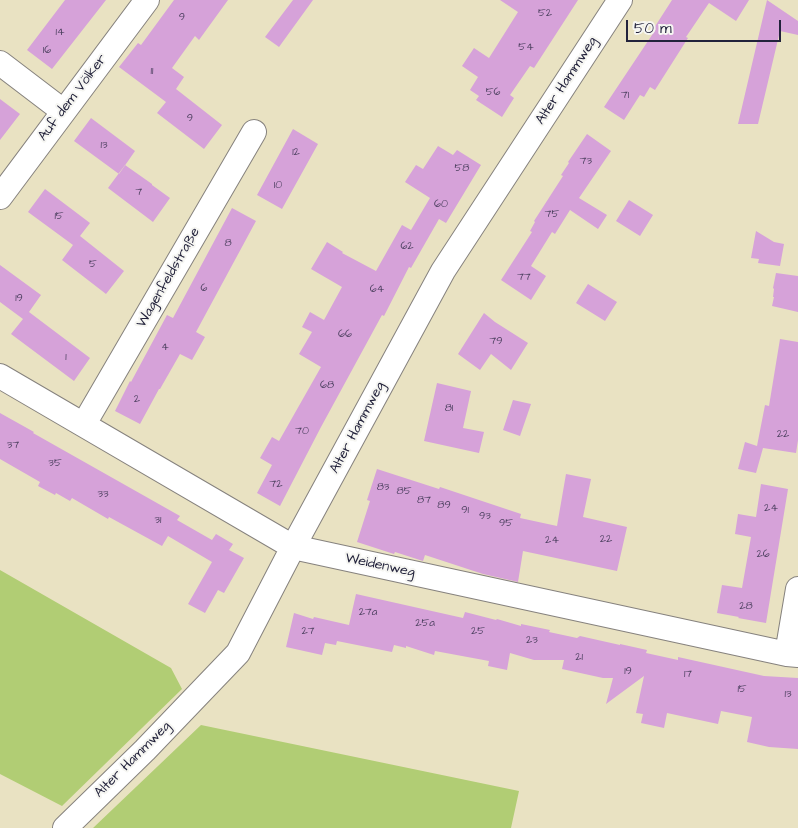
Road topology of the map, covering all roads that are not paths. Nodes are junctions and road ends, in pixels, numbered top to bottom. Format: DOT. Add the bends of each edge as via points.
graph roads {
  1 [pos="147,0"];
  2 [pos="620,0"];
  3 [pos="0,63"];
  4 [pos="63,111"];
  5 [pos="254,132"];
  6 [pos="0,197"];
  7 [pos="0,376"];
  8 [pos="84,424"];
  9 [pos="294,547"];
  10 [pos="798,589"];
  11 [pos="792,654"];
  12 [pos="65,828"];
  1 -- 4 [label="street, Auf dem Völker"];
  2 -- 9 [label="street, Alter Hammweg" via="443,271"];
  3 -- 4 [label="street"];
  4 -- 6 [label="street, Auf dem Völker"];
  5 -- 8 [label="street, Wagenfeldstraße"];
  7 -- 8 [label="street, Weidenweg"];
  8 -- 9 [label="street, Weidenweg"];
  9 -- 11 [label="street, Weidenweg"];
  9 -- 12 [label="street, Alter Hammweg" via="238,653"];
  10 -- 11 [label="street"];
}
